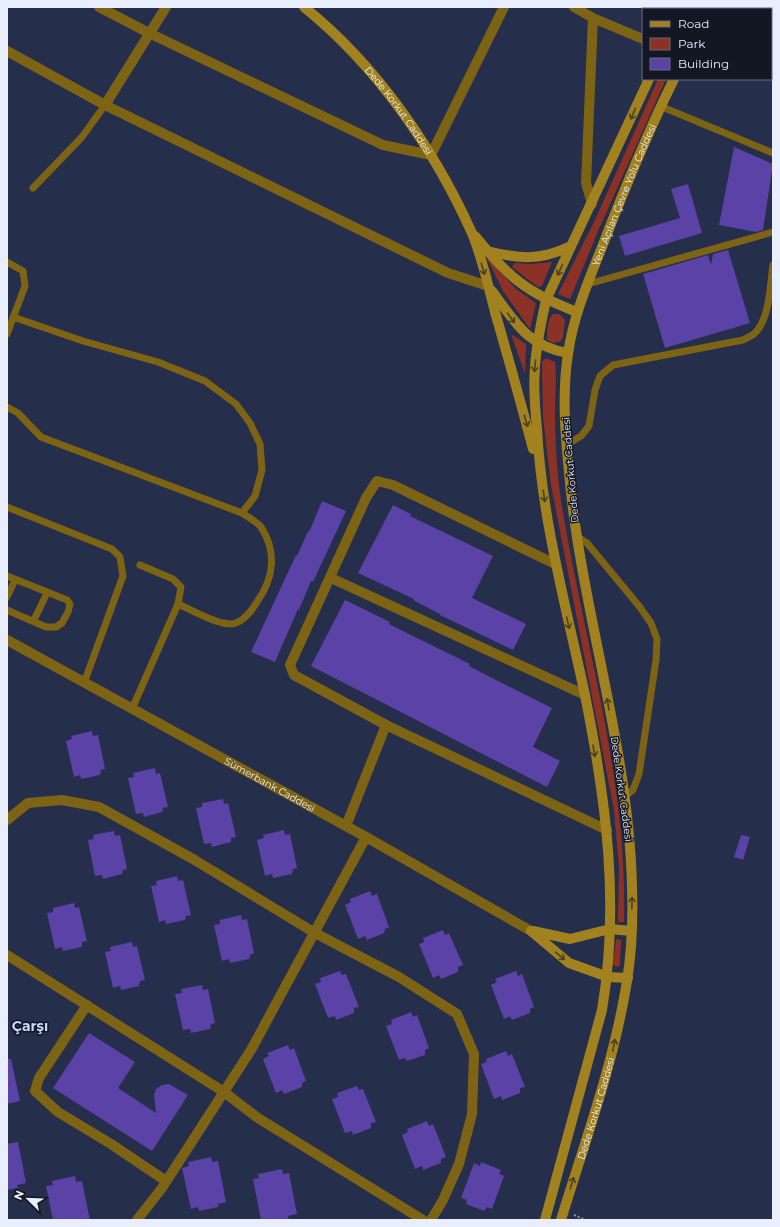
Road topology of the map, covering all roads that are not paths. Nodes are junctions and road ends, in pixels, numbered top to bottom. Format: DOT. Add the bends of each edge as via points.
graph roads {
  1 [pos="99,7"];
  2 [pos="166,7"];
  3 [pos="304,7"];
  4 [pos="504,7"];
  5 [pos="574,7"];
  6 [pos="594,18"];
  7 [pos="149,33"];
  8 [pos="642,39"];
  9 [pos="7,51"];
  10 [pos="649,80"];
  11 [pos="673,80"];
  12 [pos="105,105"];
  13 [pos="660,106"];
  14 [pos="773,153"];
  15 [pos="431,155"];
  16 [pos="33,188"];
  17 [pos="592,204"];
  18 [pos="471,232"];
  19 [pos="773,232"];
  20 [pos="571,246"];
  21 [pos="487,251"];
  22 [pos="7,262"];
  23 [pos="773,265"];
  24 [pos="588,284"];
  25 [pos="488,286"];
  26 [pos="546,300"];
  27 [pos="577,312"];
  28 [pos="14,317"];
  29 [pos="7,334"];
  30 [pos="538,344"];
  31 [pos="568,353"];
  32 [pos="7,407"];
  33 [pos="566,445"];
  34 [pos="541,475"];
  35 [pos="7,506"];
  36 [pos="242,513"];
  37 [pos="576,536"];
  38 [pos="555,564"];
  39 [pos="140,566"];
  40 [pos="7,576"];
  41 [pos="330,578"];
  42 [pos="15,580"];
  43 [pos="47,593"];
  44 [pos="7,597"];
  45 [pos="178,604"];
  46 [pos="7,610"];
  47 [pos="34,620"];
  48 [pos="7,640"];
  49 [pos="84,683"];
  50 [pos="585,695"];
  51 [pos="132,709"];
  52 [pos="386,725"];
  53 [pos="624,797"];
  54 [pos="7,820"];
  55 [pos="346,826"];
  56 [pos="607,830"];
  57 [pos="366,837"];
  58 [pos="610,929"];
  59 [pos="631,930"];
  60 [pos="531,931"];
  61 [pos="315,932"];
  62 [pos="7,955"];
  63 [pos="608,977"];
  64 [pos="628,978"];
  65 [pos="87,1005"];
  66 [pos="224,1092"];
  67 [pos="166,1181"];
  68 [pos="562,1215"];
  69 [pos="137,1220"];
  70 [pos="423,1220"];
  71 [pos="431,1220"];
  72 [pos="545,1220"];
  1 -- 7 [label="street"];
  2 -- 7 [label="street"];
  3 -- 15 [label="main road, Dede Korkut Caddesi" via="336,36 376,79"];
  4 -- 15 [label="street"];
  5 -- 6 [label="street"];
  6 -- 8 [label="street"];
  6 -- 17 [label="street" via="586,183"];
  7 -- 12 [label="street"];
  7 -- 15 [label="street" via="383,145"];
  9 -- 12 [label="street"];
  10 -- 17 [label="main road, one-way"];
  11 -- 13 [label="main road, Yeni Açılan Çevre Yolu Caddesi"];
  12 -- 16 [label="lane" via="82,137"];
  12 -- 25 [label="street" via="448,273"];
  13 -- 14 [label="lane"];
  13 -- 24 [label="main road, Yeni Açılan Çevre Yolu Caddesi"];
  15 -- 18 [label="main road, Dede Korkut Caddesi"];
  17 -- 20 [label="main road"];
  18 -- 21 [label="main road, Dede Korkut Caddesi"];
  18 -- 25 [label="main road, Dede Korkut Caddesi, one-way"];
  19 -- 24 [label="lane"];
  20 -- 21 [label="main road" via="557,253 533,258 518,258"];
  20 -- 26 [label="main road, one-way"];
  21 -- 26 [label="main road, Dede Korkut Caddesi" via="523,286"];
  22 -- 28 [label="lane" via="23,271 25,286"];
  23 -- 33 [label="lane" via="767,309 760,327 754,334 743,340 613,365 600,376 589,426 581,436"];
  24 -- 27 [label="main road, Yeni Açılan Çevre Yolu Caddesi"];
  25 -- 30 [label="main road, Dede Korkut Caddesi, one-way" via="522,332"];
  25 -- 34 [label="main road, Dede Korkut Caddesi, one-way"];
  26 -- 27 [label="main road, Dede Korkut Caddesi"];
  26 -- 30 [label="main road, Dede Korkut Caddesi"];
  27 -- 31 [label="main road, Dede Korkut Caddesi"];
  28 -- 29 [label="lane"];
  28 -- 36 [label="lane" via="83,341 158,362 205,382 236,404 250,423 260,444 262,470 255,496"];
  30 -- 31 [label="main road, Dede Korkut Caddesi" via="551,350"];
  30 -- 34 [label="main road, Dede Korkut Caddesi, one-way" via="534,390"];
  31 -- 33 [label="main road, Dede Korkut Caddesi" via="565,376"];
  32 -- 36 [label="lane" via="18,413 41,437"];
  33 -- 37 [label="main road, Dede Korkut Caddesi"];
  34 -- 38 [label="main road, Dede Korkut Caddesi, one-way"];
  35 -- 49 [label="lane" via="112,549 120,558 123,576"];
  36 -- 45 [label="lane" via="261,526 270,548 272,571 262,595 248,615 235,623 217,621"];
  53 -- 37 [label="main road, Dede Korkut Caddesi, one-way"];
  37 -- 53 [label="lane" via="586,542 639,606 657,639 639,774 633,790"];
  38 -- 41 [label="street" via="393,485 377,481 366,498"];
  38 -- 50 [label="main road, Dede Korkut Caddesi, one-way"];
  39 -- 45 [label="lane" via="173,579 181,587"];
  40 -- 42 [label="lane"];
  41 -- 50 [label="street"];
  41 -- 52 [label="street" via="290,665 294,675"];
  42 -- 43 [label="lane"];
  42 -- 44 [label="lane"];
  43 -- 47 [label="lane"];
  43 -- 47 [label="lane" via="67,600 70,604 68,612 62,623 56,627 46,627"];
  45 -- 51 [label="lane"];
  46 -- 47 [label="lane"];
  48 -- 49 [label="street, Sümerbank Caddesi"];
  49 -- 51 [label="street, Sümerbank Caddesi"];
  50 -- 56 [label="main road, Dede Korkut Caddesi, one-way"];
  51 -- 55 [label="street, Sümerbank Caddesi"];
  52 -- 55 [label="street"];
  52 -- 56 [label="street"];
  59 -- 53 [label="main road, Dede Korkut Caddesi, one-way" via="630,852"];
  54 -- 61 [label="street" via="28,803 62,800 99,807 193,859"];
  55 -- 57 [label="street, Sümerbank Caddesi"];
  56 -- 58 [label="main road, Dede Korkut Caddesi"];
  57 -- 60 [label="street, Sümerbank Caddesi"];
  57 -- 61 [label="street"];
  58 -- 59 [label="main road"];
  58 -- 60 [label="main road" via="570,938"];
  58 -- 63 [label="main road, Dede Korkut Caddesi"];
  59 -- 64 [label="main road, Dede Korkut Caddesi"];
  60 -- 63 [label="main road, one-way" via="569,963"];
  61 -- 66 [label="street" via="251,1050"];
  61 -- 71 [label="street" via="399,977 457,1014 474,1054 472,1114 459,1164"];
  62 -- 65 [label="street"];
  63 -- 64 [label="main road"];
  63 -- 72 [label="main road, Dede Korkut Caddesi" via="593,1049"];
  68 -- 64 [label="main road, Dede Korkut Caddesi, one-way" via="612,1055"];
  65 -- 66 [label="street"];
  65 -- 67 [label="street" via="38,1078 35,1092 58,1112"];
  66 -- 67 [label="street"];
  66 -- 70 [label="street" via="258,1118"];
  67 -- 69 [label="street"];
}
